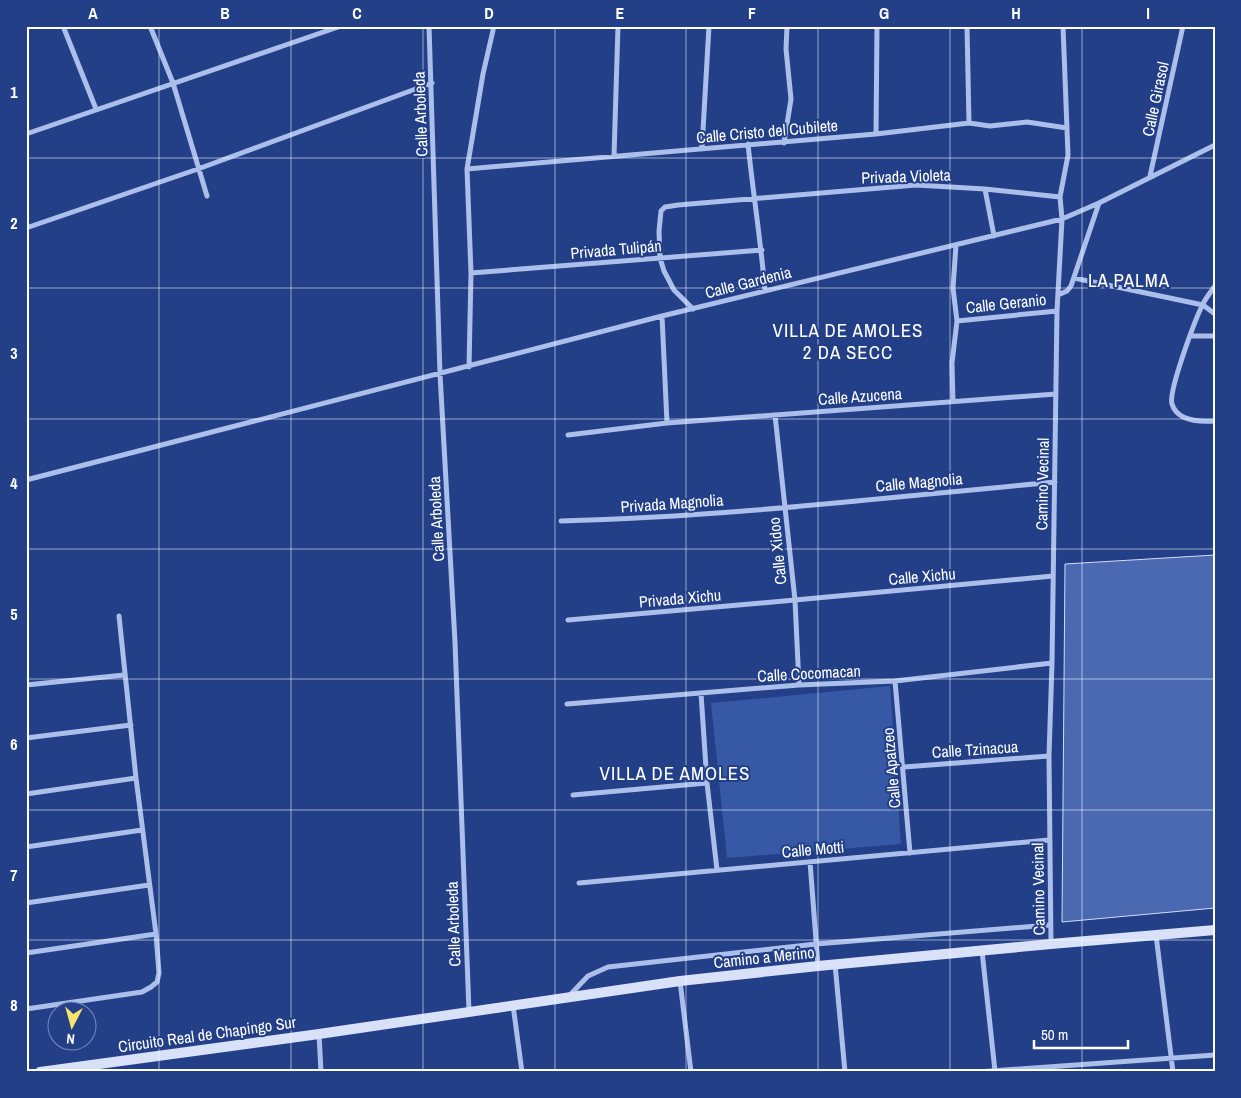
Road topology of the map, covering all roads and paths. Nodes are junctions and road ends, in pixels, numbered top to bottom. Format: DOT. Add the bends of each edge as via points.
graph roads {
  1 [pos="64,26"];
  2 [pos="150,26"];
  3 [pos="340,26"];
  4 [pos="429,26"];
  5 [pos="494,26"];
  6 [pos="618,26"];
  7 [pos="708,26"];
  8 [pos="787,26"];
  9 [pos="877,26"];
  10 [pos="967,26"];
  11 [pos="1063,26"];
  12 [pos="1183,26"];
  13 [pos="173,83"];
  14 [pos="432,83"];
  15 [pos="96,109"];
  16 [pos="970,123"];
  17 [pos="1067,128"];
  18 [pos="26,134"];
  19 [pos="876,134"];
  20 [pos="784,143"];
  21 [pos="748,144"];
  22 [pos="1215,145"];
  23 [pos="702,148"];
  24 [pos="614,156"];
  25 [pos="198,169"];
  26 [pos="468,169"];
  27 [pos="1150,176"];
  28 [pos="985,189"];
  29 [pos="207,196"];
  30 [pos="1060,197"];
  31 [pos="754,200"];
  32 [pos="1099,203"];
  33 [pos="1062,219"];
  34 [pos="26,228"];
  35 [pos="994,236"];
  36 [pos="956,245"];
  37 [pos="762,250"];
  38 [pos="660,258"];
  39 [pos="471,273"];
  40 [pos="1074,278"];
  41 [pos="1215,286"];
  42 [pos="765,291"];
  43 [pos="1058,295"];
  44 [pos="1202,305"];
  45 [pos="693,309"];
  46 [pos="1057,311"];
  47 [pos="1215,314"];
  48 [pos="662,316"];
  49 [pos="957,321"];
  50 [pos="1190,336"];
  51 [pos="1215,336"];
  52 [pos="469,367"];
  53 [pos="440,374"];
  54 [pos="1056,394"];
  55 [pos="953,402"];
  56 [pos="775,415"];
  57 [pos="1215,421"];
  58 [pos="667,423"];
  59 [pos="568,435"];
  60 [pos="26,480"];
  61 [pos="1055,482"];
  62 [pos="785,507"];
  63 [pos="561,521"];
  64 [pos="1052,576"];
  65 [pos="795,600"];
  66 [pos="118,616"];
  67 [pos="568,620"];
  68 [pos="1052,662"];
  69 [pos="124,674"];
  70 [pos="896,680"];
  71 [pos="26,685"];
  72 [pos="799,685"];
  73 [pos="701,693"];
  74 [pos="567,704"];
  75 [pos="131,725"];
  76 [pos="26,738"];
  77 [pos="1049,756"];
  78 [pos="904,767"];
  79 [pos="136,778"];
  80 [pos="707,782"];
  81 [pos="26,794"];
  82 [pos="573,795"];
  83 [pos="142,830"];
  84 [pos="1049,840"];
  85 [pos="26,847"];
  86 [pos="910,853"];
  87 [pos="810,862"];
  88 [pos="717,870"];
  89 [pos="579,883"];
  90 [pos="149,885"];
  91 [pos="26,903"];
  92 [pos="1050,925"];
  93 [pos="1215,930"];
  94 [pos="156,934"];
  95 [pos="1156,935"];
  96 [pos="816,944"];
  97 [pos="1051,944"];
  98 [pos="982,951"];
  99 [pos="26,953"];
  100 [pos="835,964"];
  101 [pos="818,966"];
  102 [pos="680,981"];
  103 [pos="567,998"];
  104 [pos="513,1006"];
  105 [pos="26,1009"];
  106 [pos="469,1011"];
  107 [pos="320,1034"];
  108 [pos="1215,1055"];
  109 [pos="1172,1059"];
  110 [pos="995,1071"];
  111 [pos="40,1072"];
  112 [pos="322,1072"];
  113 [pos="522,1072"];
  114 [pos="691,1072"];
  115 [pos="845,1072"];
  116 [pos="978,1072"];
  117 [pos="1173,1072"];
  1 -- 15 [label="street"];
  2 -- 13 [label="street"];
  3 -- 13 [label="street"];
  4 -- 14 [label="street, Calle Arboleda"];
  5 -- 26 [label="street"];
  6 -- 24 [label="street"];
  7 -- 23 [label="street"];
  8 -- 20 [label="street" via="791,99"];
  9 -- 19 [label="street"];
  10 -- 16 [label="street"];
  11 -- 17 [label="street, Camino Vecinal"];
  12 -- 27 [label="street, Calle Girasol"];
  13 -- 15 [label="street"];
  13 -- 25 [label="street"];
  14 -- 25 [label="street"];
  14 -- 53 [label="street, Calle Arboleda"];
  15 -- 18 [label="street"];
  16 -- 17 [label="street, Calle Cristo del Cubilete" via="990,126 1027,122"];
  16 -- 19 [label="street, Calle Cristo del Cubilete"];
  17 -- 30 [label="street, Camino Vecinal" via="1068,155"];
  19 -- 20 [label="street, Calle Cristo del Cubilete"];
  20 -- 21 [label="street, Calle Cristo del Cubilete"];
  21 -- 23 [label="street, Calle Cristo del Cubilete"];
  21 -- 31 [label="street"];
  22 -- 27 [label="street, Calle Gardenia"];
  23 -- 24 [label="street, Calle Cristo del Cubilete"];
  24 -- 26 [label="street, Calle Cristo del Cubilete"];
  25 -- 29 [label="street"];
  25 -- 34 [label="street"];
  26 -- 39 [label="street"];
  27 -- 32 [label="street, Calle Gardenia"];
  28 -- 30 [label="street, Privada Violeta"];
  28 -- 31 [label="street, Privada Violeta" via="916,185"];
  28 -- 35 [label="street"];
  30 -- 33 [label="street, Camino Vecinal"];
  31 -- 37 [label="street"];
  31 -- 38 [label="street, Privada Violeta" via="665,207 661,211 658,231"];
  32 -- 33 [label="street, Calle Gardenia"];
  32 -- 40 [label="street"];
  33 -- 35 [label="street, Calle Gardenia"];
  33 -- 43 [label="street, Camino Vecinal"];
  35 -- 36 [label="street, Calle Gardenia"];
  36 -- 42 [label="street, Calle Gardenia"];
  36 -- 49 [label="street" via="953,288"];
  37 -- 38 [label="street, Privada Tulipán"];
  37 -- 42 [label="street"];
  38 -- 39 [label="street, Privada Tulipán"];
  38 -- 45 [label="street" via="674,290"];
  39 -- 52 [label="street"];
  40 -- 43 [label="street" via="1067,291"];
  40 -- 44 [label="street"];
  41 -- 44 [label="street"];
  42 -- 45 [label="street, Calle Gardenia"];
  43 -- 46 [label="street, Camino Vecinal"];
  44 -- 47 [label="street"];
  44 -- 50 [label="street"];
  45 -- 48 [label="street, Calle Gardenia"];
  46 -- 49 [label="street, Calle Geranio"];
  46 -- 54 [label="street, Camino Vecinal"];
  48 -- 52 [label="street, Calle Gardenia"];
  48 -- 58 [label="street"];
  49 -- 55 [label="street" via="952,363"];
  50 -- 51 [label="street"];
  50 -- 57 [label="street" via="1173,387 1172,404 1186,418"];
  52 -- 53 [label="street, Calle Gardenia"];
  53 -- 60 [label="street, Calle Gardenia"];
  53 -- 106 [label="street, Calle Arboleda" via="455,642"];
  54 -- 55 [label="street, Calle Azucena"];
  54 -- 61 [label="street, Camino Vecinal"];
  55 -- 56 [label="street, Calle Azucena"];
  56 -- 58 [label="street, Calle Azucena"];
  56 -- 62 [label="street, Calle Xidoo"];
  58 -- 59 [label="street, Calle Azucena"];
  61 -- 62 [label="street, Calle Magnolia"];
  61 -- 64 [label="street, Camino Vecinal"];
  62 -- 63 [label="street, Privada Magnolia"];
  62 -- 65 [label="street, Calle Xidoo"];
  64 -- 65 [label="street, Calle Xichu"];
  64 -- 68 [label="street, Camino Vecinal"];
  65 -- 67 [label="street, Privada Xichu"];
  65 -- 72 [label="street, Calle Xidoo"];
  66 -- 69 [label="street"];
  68 -- 70 [label="street, Calle Cocomacan"];
  68 -- 77 [label="street, Camino Vecinal"];
  69 -- 71 [label="street"];
  69 -- 75 [label="street"];
  70 -- 72 [label="street, Calle Cocomacan"];
  70 -- 78 [label="street, Calle Apatzeo"];
  72 -- 73 [label="street, Calle Cocomacan"];
  73 -- 74 [label="street, Calle Cocomacan"];
  73 -- 80 [label="street"];
  75 -- 76 [label="street"];
  75 -- 79 [label="street"];
  77 -- 78 [label="street, Calle Tzinacua"];
  77 -- 84 [label="street, Camino Vecinal"];
  78 -- 86 [label="street, Calle Apatzeo"];
  79 -- 81 [label="street"];
  79 -- 83 [label="street"];
  80 -- 82 [label="street"];
  80 -- 88 [label="street"];
  83 -- 85 [label="street"];
  83 -- 90 [label="street"];
  84 -- 86 [label="street, Calle Motti"];
  84 -- 92 [label="street, Camino Vecinal"];
  86 -- 87 [label="street, Calle Motti"];
  87 -- 88 [label="street, Calle Motti"];
  87 -- 96 [label="street"];
  88 -- 89 [label="street, Calle Motti"];
  90 -- 91 [label="street"];
  90 -- 94 [label="street"];
  92 -- 96 [label="street"];
  92 -- 97 [label="street, Camino Vecinal"];
  93 -- 95 [label="street, Camino a Merino"];
  94 -- 99 [label="street"];
  94 -- 105 [label="street" via="159,973 151,988"];
  95 -- 97 [label="street, Camino a Merino"];
  95 -- 109 [label="street"];
  96 -- 101 [label="street"];
  96 -- 103 [label="street" via="608,967 588,976"];
  97 -- 98 [label="street, Camino a Merino"];
  98 -- 100 [label="street, Camino a Merino"];
  98 -- 110 [label="street"];
  100 -- 101 [label="street, Camino a Merino"];
  100 -- 115 [label="street"];
  101 -- 102 [label="street, Camino a Merino"];
  102 -- 103 [label="street, Camino a Merino"];
  102 -- 114 [label="street"];
  103 -- 104 [label="street, Camino a Merino"];
  104 -- 106 [label="street, Camino a Merino"];
  104 -- 113 [label="street"];
  106 -- 107 [label="street, Camino a Merino"];
  107 -- 111 [label="street, Circuito Real de Chapingo Sur"];
  107 -- 112 [label="street"];
  108 -- 109 [label="street"];
  109 -- 110 [label="street"];
  109 -- 117 [label="street"];
  110 -- 116 [label="street"];
}
